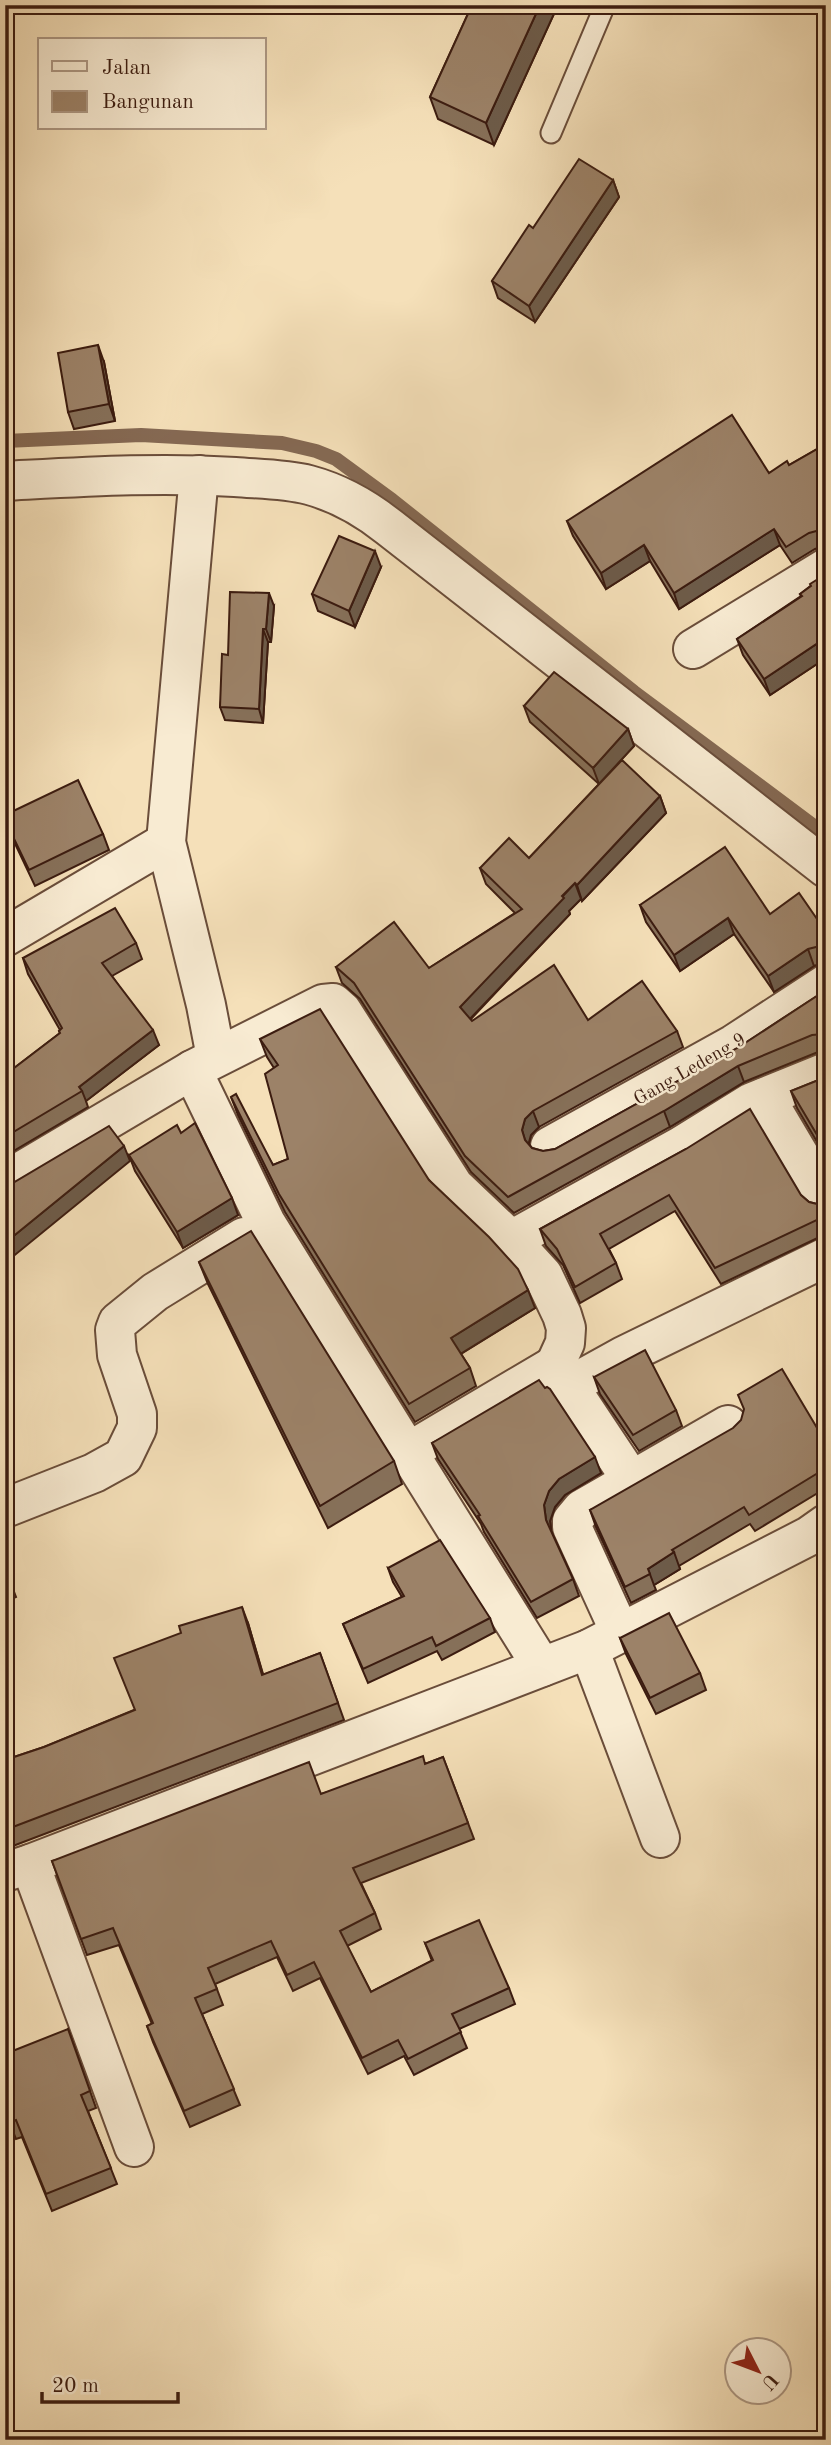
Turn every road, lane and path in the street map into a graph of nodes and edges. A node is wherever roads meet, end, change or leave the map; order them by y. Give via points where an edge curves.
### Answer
1 (605, 5) edge
2 (551, 133) dead end
3 (199, 475) junction
4 (5, 481) edge
5 (826, 568) edge
6 (693, 649) dead end
7 (166, 842) junction
8 (826, 867) edge
9 (5, 937) edge
10 (826, 984) edge
11 (204, 1064) junction
12 (826, 1072) edge
13 (765, 1097) junction
14 (550, 1146) dead end
15 (5, 1181) edge
16 (826, 1200) edge
17 (266, 1223) junction
18 (511, 1241) junction
19 (826, 1257) edge
20 (561, 1376) junction
21 (728, 1425) dead end
22 (408, 1452) junction
23 (632, 1480) junction
24 (5, 1508) edge
25 (826, 1524) edge
26 (604, 1640) junction
27 (542, 1667) junction
28 (660, 1838) dead end
29 (18, 1868) edge
30 (134, 2147) dead end

1 - 2 lane
3 - 4 street
3 - 7 street
3 - 8 street via 309,485 367,510
5 - 6 street
7 - 9 street
7 - 11 street via 206,1005
10 - 14 street, Gang Ledeng 9 via 734,1044
11 - 15 street
11 - 17 street
11 - 18 street via 333,1003 454,1186
12 - 13 street
13 - 16 street
13 - 18 street
17 - 22 street
17 - 24 street via 155,1292 118,1322 117,1355 137,1414 137,1428 123,1457
18 - 20 street via 543,1275 562,1315 566,1328
19 - 20 street via 623,1356
20 - 22 street
20 - 23 street
21 - 23 street
22 - 27 street
23 - 26 street via 582,1509 572,1521
25 - 26 street
26 - 27 street
26 - 28 street
27 - 29 street
29 - 30 street

